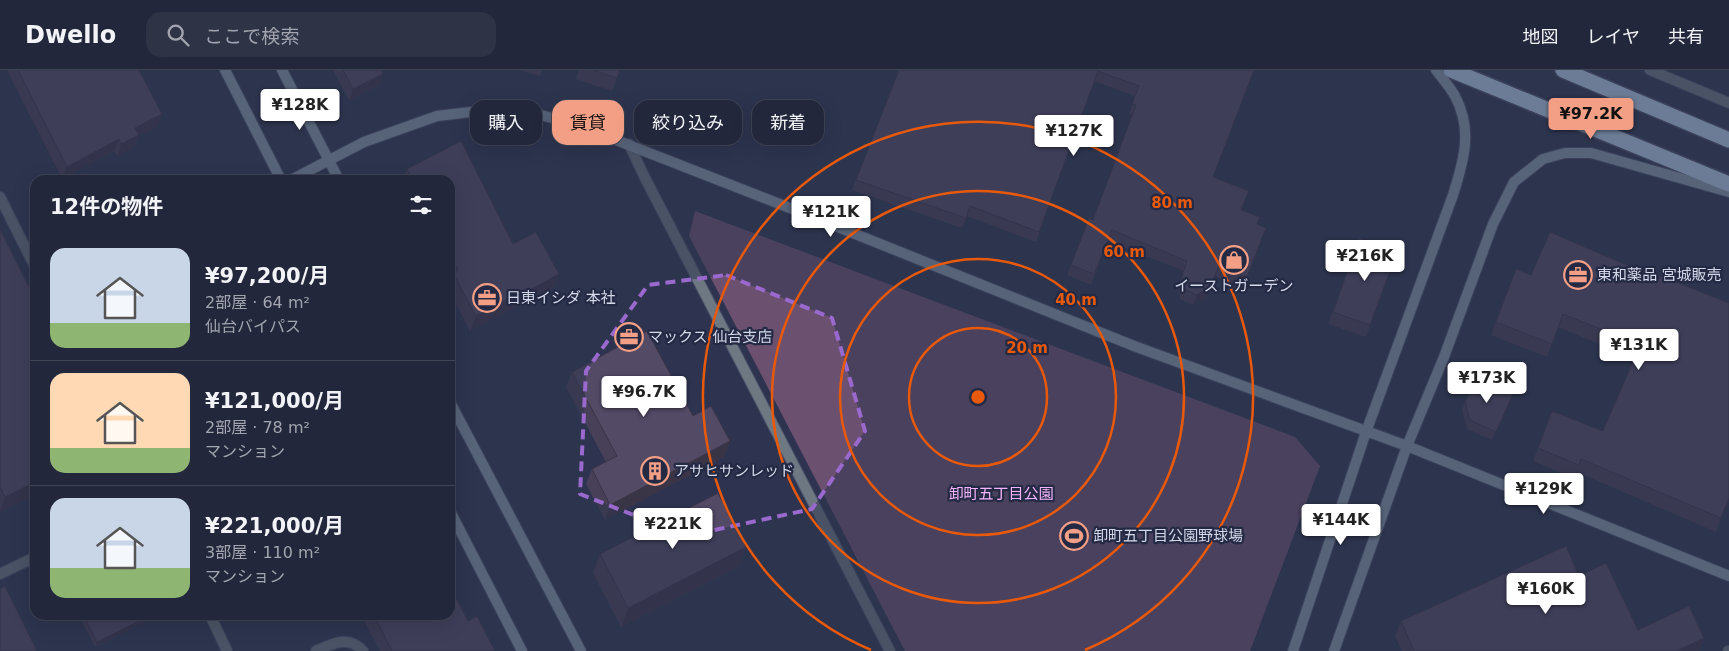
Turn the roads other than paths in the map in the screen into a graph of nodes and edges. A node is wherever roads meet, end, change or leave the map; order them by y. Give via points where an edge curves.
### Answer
1 (225, 70) edge
2 (282, 70) edge
3 (1436, 70) edge
4 (1451, 70) edge
5 (1563, 70) edge
6 (1650, 70) edge
7 (1729, 103) edge
8 (1729, 140) edge
9 (629, 144) junction
10 (330, 161) junction
11 (278, 175) edge
12 (301, 175) edge
13 (337, 175) edge
14 (1729, 184) edge
15 (1729, 192) edge
16 (0, 197) edge
17 (30, 257) edge
18 (455, 412) edge
19 (1366, 432) junction
20 (1407, 446) junction
21 (455, 521) edge
22 (30, 559) edge
23 (0, 574) edge
24 (1729, 576) edge
25 (212, 620) edge
26 (227, 651) edge
27 (316, 651) edge
28 (363, 651) edge
29 (522, 651) edge
30 (581, 651) edge
31 (890, 651) edge
32 (1293, 651) edge
33 (1334, 651) edge

1 - 11 street
2 - 10 street
3 - 19 street via 1455,96 1465,124 1465,155
4 - 14 highway
5 - 8 highway
6 - 7 street
9 - 10 street via 533,113 488,110 437,116 364,142
9 - 19 street via 1134,346
9 - 31 street
10 - 12 street
10 - 13 street
15 - 20 street via 1591,153 1566,153 1543,159 1521,176 1514,182 1493,224
16 - 17 street
18 - 30 street
19 - 20 street
19 - 32 street
20 - 24 street
20 - 33 street
21 - 29 street
22 - 23 street
25 - 26 street
27 - 28 street via 339,641 357,644

